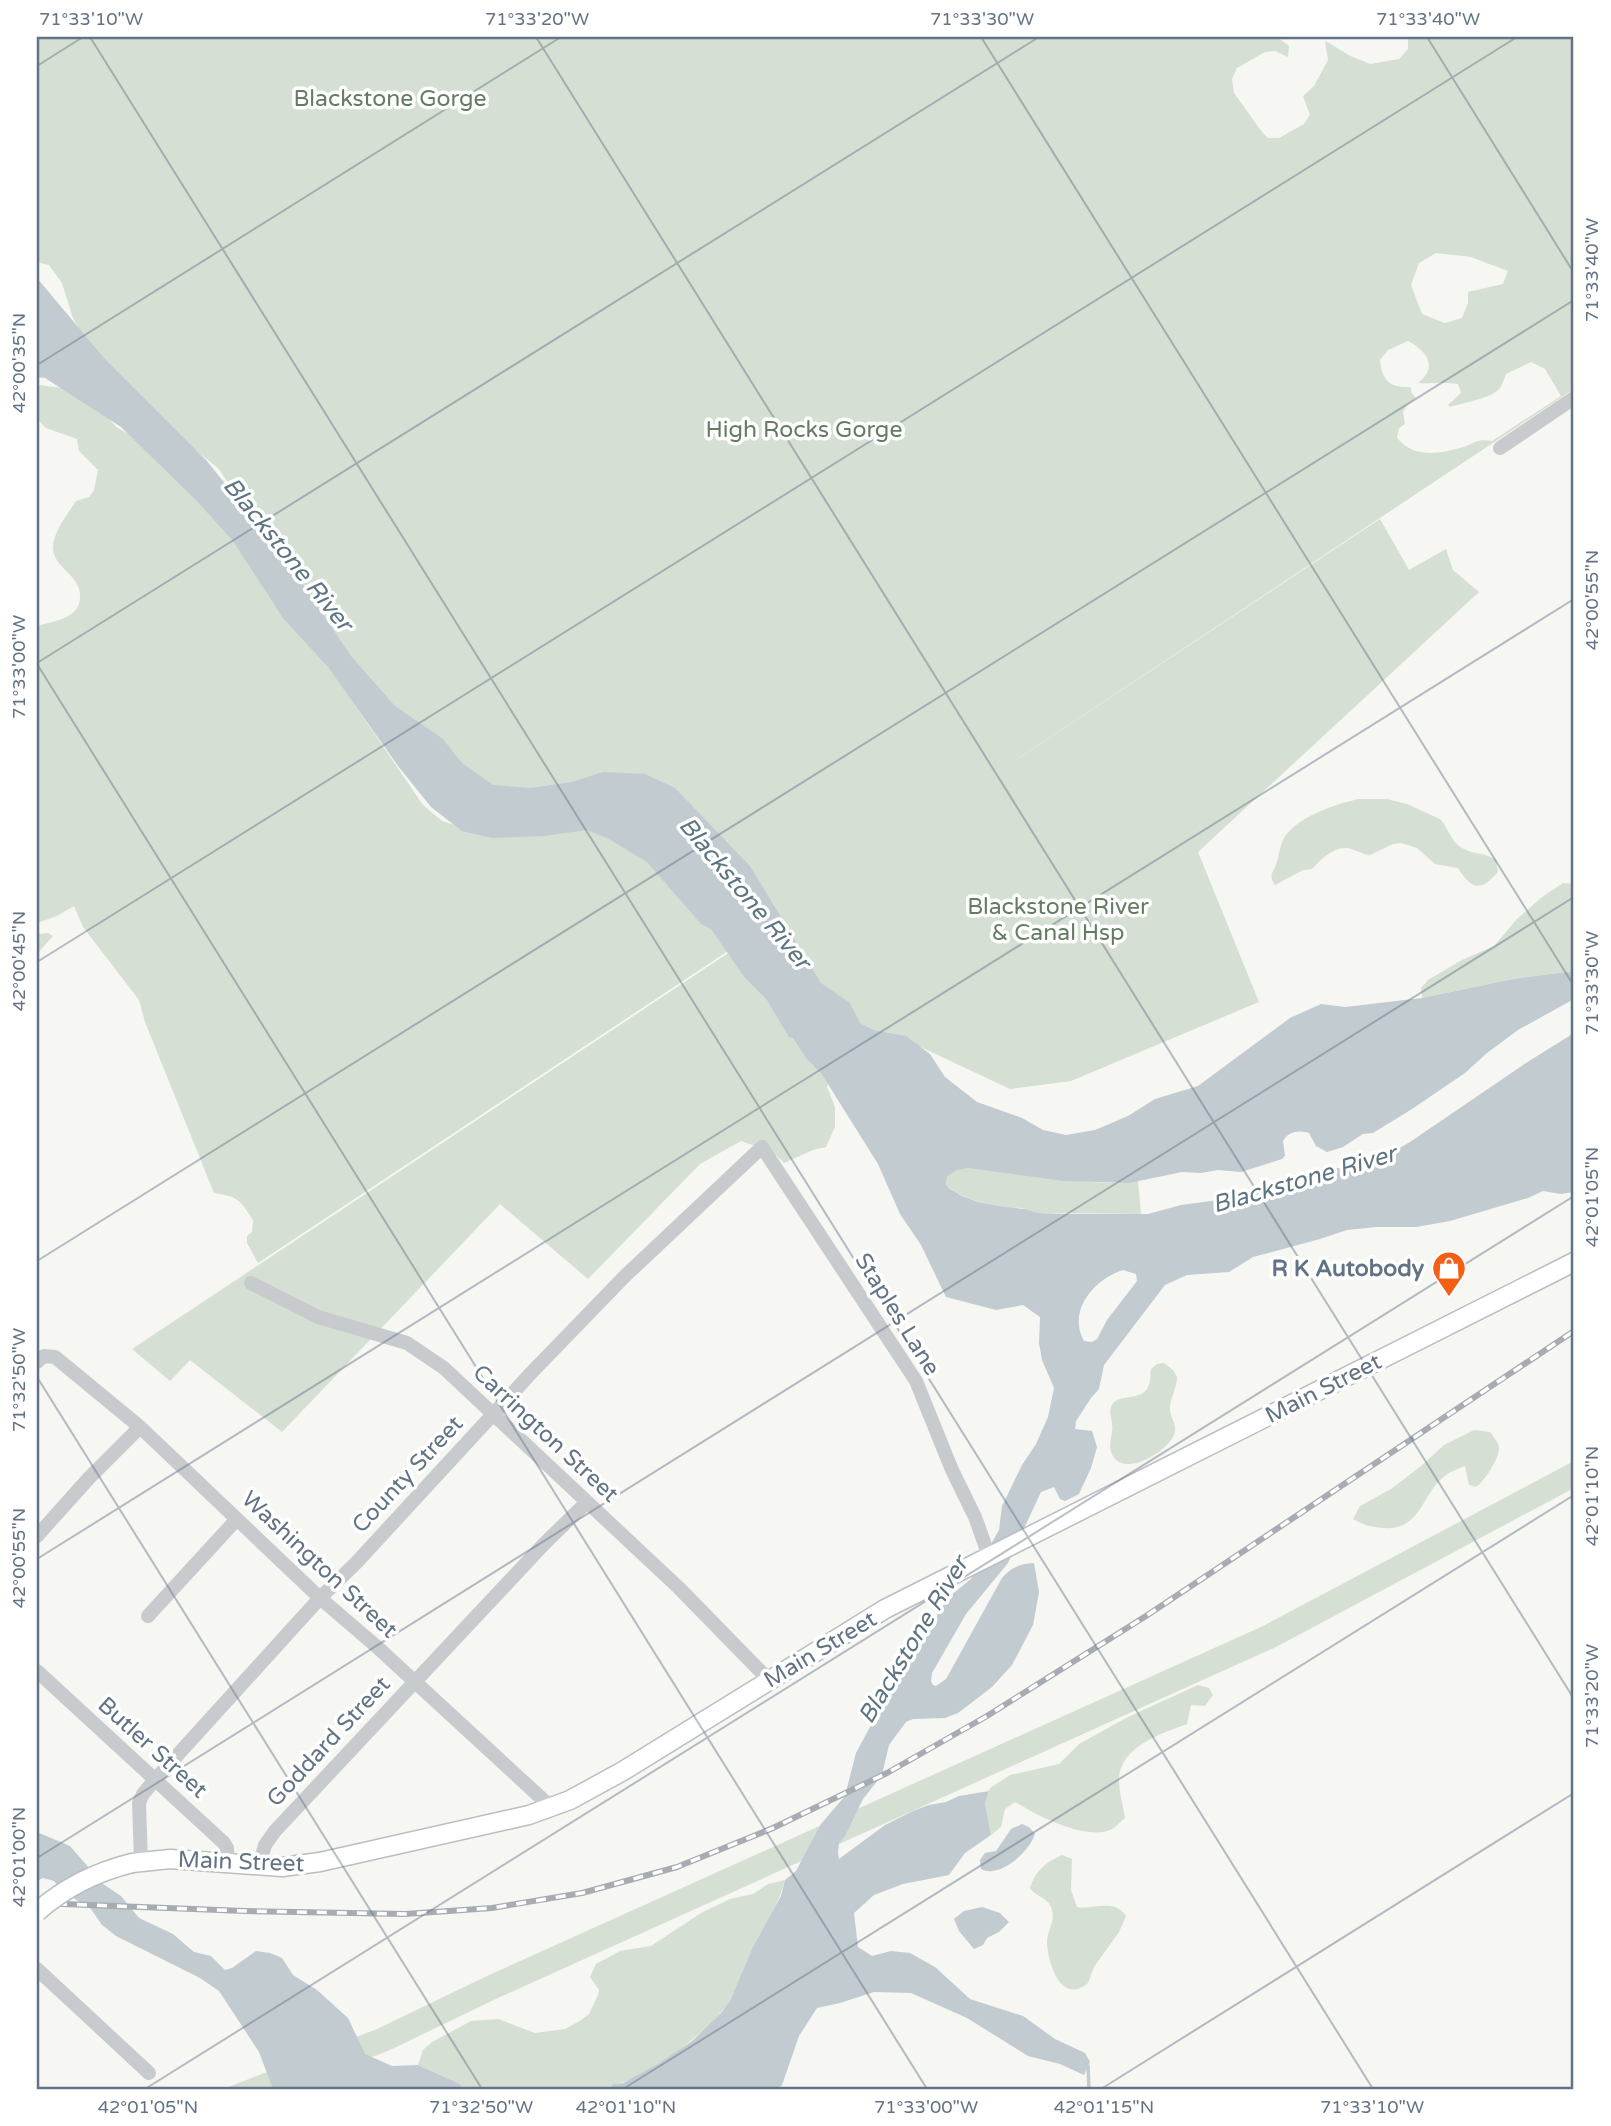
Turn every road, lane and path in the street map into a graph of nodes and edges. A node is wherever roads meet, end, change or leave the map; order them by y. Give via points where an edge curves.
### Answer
1 (1574, 398) edge
2 (1500, 448) dead end
3 (762, 1147) joint
4 (1574, 1262) edge
5 (251, 1283) dead end
6 (37, 1362) edge
7 (494, 1414) junction
8 (140, 1427) junction
9 (586, 1503) junction
10 (237, 1519) junction
11 (37, 1536) edge
12 (987, 1551) junction
13 (320, 1598) junction
14 (148, 1616) dead end
15 (37, 1671) edge
16 (769, 1680) junction
17 (414, 1683) junction
18 (156, 1779) junction
19 (552, 1808) junction
20 (136, 1862) junction
21 (228, 1863) junction
22 (259, 1866) junction
23 (37, 1912) edge
24 (37, 1969) edge
25 (149, 2073) dead end

1 - 2 street
3 - 7 street, County Street via 628,1274
3 - 12 street, Staples Lane via 916,1381
4 - 12 main road, Main Street via 1033,1534
5 - 7 street, Carrington Street via 318,1317 407,1343 444,1368
6 - 8 street, Washington Street via 44,1356 55,1357
7 - 9 street, Carrington Street
7 - 13 street, County Street
8 - 10 street, Washington Street
8 - 11 street
9 - 16 street, Carrington Street via 679,1588
9 - 17 street, Goddard Street
10 - 13 street, Washington Street
10 - 14 street
12 - 16 main road, Main Street via 969,1567 885,1609
13 - 17 street, Washington Street
13 - 18 street, County Street
15 - 18 street, Butler Street
16 - 19 main road, Main Street via 624,1771
17 - 19 street, Washington Street
17 - 22 street, Goddard Street via 275,1831
18 - 20 street, County Street via 139,1803
18 - 21 street, Butler Street via 224,1843
19 - 22 main road, Main Street via 356,1855 282,1867
20 - 21 main road, Main Street
20 - 23 main road, Main Street, bridge via 82,1880
21 - 22 main road, Main Street
24 - 25 street

